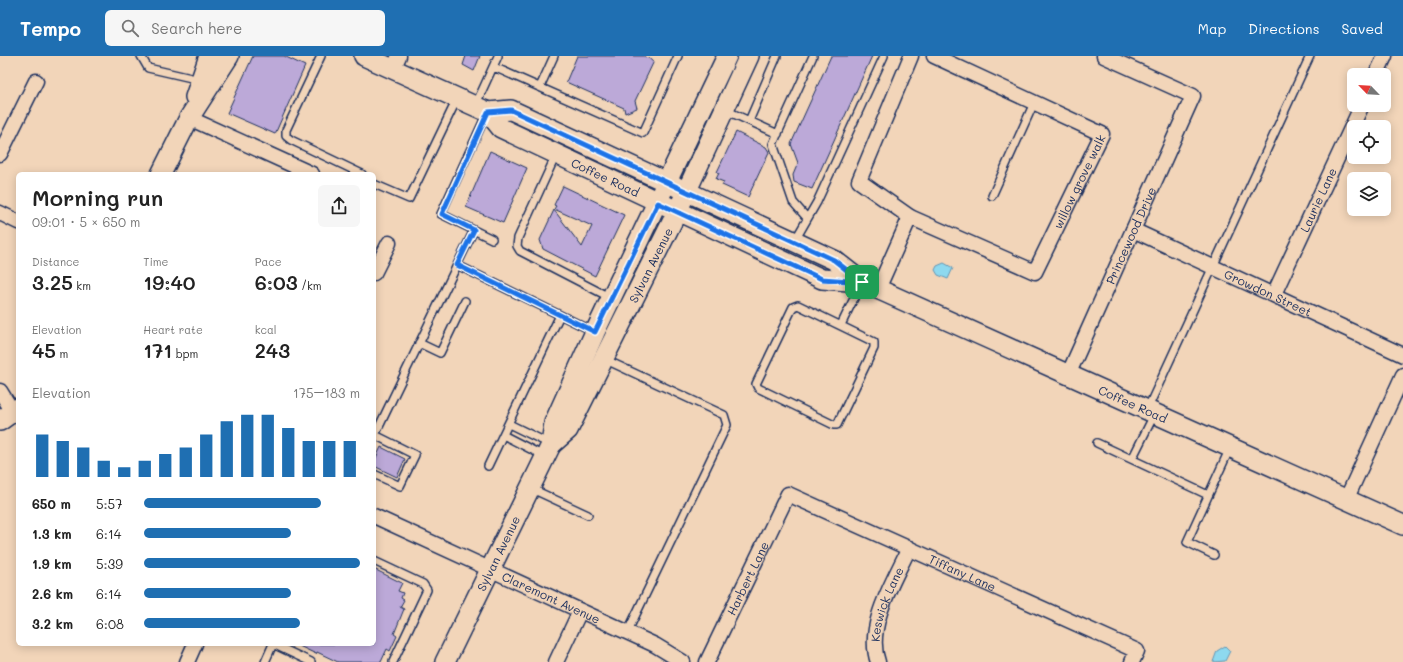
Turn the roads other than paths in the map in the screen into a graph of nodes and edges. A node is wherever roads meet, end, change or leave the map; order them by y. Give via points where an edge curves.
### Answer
1 (141, 56) edge
2 (209, 56) edge
3 (229, 56) edge
4 (321, 56) edge
5 (364, 56) edge
6 (498, 56) edge
7 (554, 56) edge
8 (678, 56) edge
9 (728, 56) edge
10 (749, 56) edge
11 (777, 56) edge
12 (813, 56) edge
13 (884, 56) edge
14 (911, 56) edge
15 (934, 56) edge
16 (1104, 56) edge
17 (1310, 56) edge
18 (1385, 56) edge
19 (396, 63) edge
20 (494, 67) junction
21 (1379, 68) edge
22 (200, 80) junction
23 (36, 81) dead end
24 (540, 87) junction
25 (457, 99) junction
26 (1034, 103) junction
27 (482, 109) junction
28 (724, 109) junction
29 (1359, 112) edge
30 (189, 118) junction
31 (748, 121) junction
32 (778, 134) junction
33 (557, 153) junction
34 (0, 154) edge
35 (162, 172) edge
36 (308, 172) edge
37 (358, 172) edge
38 (667, 184) junction
39 (376, 185) edge
40 (686, 192) junction
41 (992, 196) dead end
42 (658, 203) junction
43 (677, 212) junction
44 (0, 213) edge
45 (910, 217) junction
46 (808, 218) junction
47 (16, 221) edge
48 (474, 230) junction
49 (1133, 230) junction
50 (492, 239) dead end
51 (794, 242) junction
52 (388, 243) dead end
53 (457, 265) junction
54 (1213, 266) junction
55 (376, 269) edge
56 (870, 286) junction
57 (1274, 294) junction
58 (611, 298) junction
59 (465, 301) dead end
60 (560, 316) junction
61 (841, 325) junction
62 (595, 332) junction
63 (419, 343) junction
64 (1403, 355) edge
65 (604, 359) junction
66 (1068, 375) junction
67 (1403, 375) edge
68 (0, 391) edge
69 (1151, 412) junction
70 (10, 414) edge
71 (508, 424) junction
72 (376, 432) edge
73 (503, 435) junction
74 (376, 437) edge
75 (1097, 443) dead end
76 (1230, 448) junction
77 (548, 450) junction
78 (1132, 459) junction
79 (488, 466) dead end
80 (376, 475) edge
81 (529, 488) junction
82 (788, 494) joint
83 (1208, 495) junction
84 (1346, 500) junction
85 (588, 515) dead end
86 (376, 517) edge
87 (1403, 525) edge
88 (909, 548) junction
89 (1214, 554) dead end
90 (376, 562) edge
91 (490, 570) junction
92 (580, 611) junction
93 (627, 633) junction
94 (194, 646) edge
95 (272, 646) edge
96 (277, 646) edge
97 (1134, 656) edge
98 (187, 662) edge
99 (264, 662) edge
100 (311, 662) edge
101 (393, 662) edge
102 (445, 662) edge
103 (556, 662) edge
104 (683, 662) edge
105 (707, 662) edge
106 (878, 662) edge

1 - 22 lane via 148,68
2 - 22 main road
3 - 30 main road
4 - 37 lane via 286,130 286,136
5 - 19 main road, Coffee Road
6 - 20 lane
7 - 24 lane
8 - 24 lane via 643,133
9 - 38 main road, Sylvan Avenue
10 - 28 main road, Sylvan Avenue
11 - 31 lane
12 - 32 lane
13 - 46 lane
14 - 45 street, willow grove walk via 859,181
15 - 26 street, willow grove walk
16 - 49 street, Princewood Drive via 1193,96
17 - 54 lane
18 - 21 street
19 - 25 main road, Coffee Road
20 - 24 lane
20 - 27 lane
22 - 30 main road
23 - 34 street
25 - 27 main road, Coffee Road
25 - 39 lane via 409,199
26 - 41 lane
26 - 45 street, willow grove walk via 1102,134 1036,272
27 - 33 main road, Coffee Road via 501,128
27 - 38 main road, Coffee Road via 511,110
27 - 48 lane via 442,214
28 - 31 lane
28 - 40 main road, Sylvan Avenue
29 - 57 street, Laurie Lane
30 - 35 main road
30 - 36 street
31 - 32 lane
32 - 46 lane via 773,144 793,202
33 - 42 main road, Coffee Road
33 - 58 lane via 518,238 517,246 520,251
38 - 40 main road, Coffee Road
38 - 42 main road, Sylvan Avenue
40 - 43 main road, Sylvan Avenue
40 - 51 main road, Coffee Road
42 - 43 main road, Coffee Road
42 - 58 main road, Sylvan Avenue
43 - 56 main road, Coffee Road via 822,279
43 - 65 main road, Sylvan Avenue
44 - 47 street
45 - 56 street
46 - 51 lane
48 - 50 lane
48 - 53 lane
49 - 54 street, Growdon Street
49 - 66 street, Princewood Drive
51 - 56 main road, Coffee Road via 834,260
52 - 55 street
53 - 60 lane
53 - 63 lane
54 - 57 street, Growdon Street
54 - 69 lane
56 - 61 lane
56 - 66 main road, Coffee Road
57 - 64 street, Growdon Street
58 - 62 main road, Sylvan Avenue
59 - 63 lane via 440,353
60 - 62 lane
60 - 71 lane
61 - 61 lane via 798,306 793,307 756,384 758,388 837,425 874,348 874,342
62 - 77 main road, Sylvan Avenue via 554,423
63 - 72 lane
65 - 77 main road, Sylvan Avenue via 568,430
65 - 93 lane via 724,415 727,424
66 - 69 main road, Coffee Road
67 - 84 street
68 - 70 street
69 - 76 main road, Coffee Road
69 - 78 lane
71 - 73 lane
71 - 77 lane
73 - 77 lane
73 - 79 lane
74 - 80 lane via 415,455 400,486
75 - 78 lane
76 - 83 lane
76 - 84 main road, Coffee Road
77 - 81 main road, Sylvan Avenue
78 - 83 lane
81 - 85 lane
81 - 91 main road, Sylvan Avenue
82 - 88 street, Tiffany Lane
82 - 105 street, Harbert Lane
83 - 89 lane via 1187,542
84 - 87 main road, Coffee Road
86 - 91 street, Claremont Avenue
88 - 97 street, Tiffany Lane
88 - 106 street, Keswick Lane via 878,618 875,645
90 - 101 lane via 423,584 427,590
91 - 92 street, Claremont Avenue
91 - 102 main road, Sylvan Avenue
92 - 93 street, Claremont Avenue
92 - 103 street
93 - 104 street, Claremont Avenue via 655,645
94 - 98 street
95 - 99 lane
96 - 100 lane

